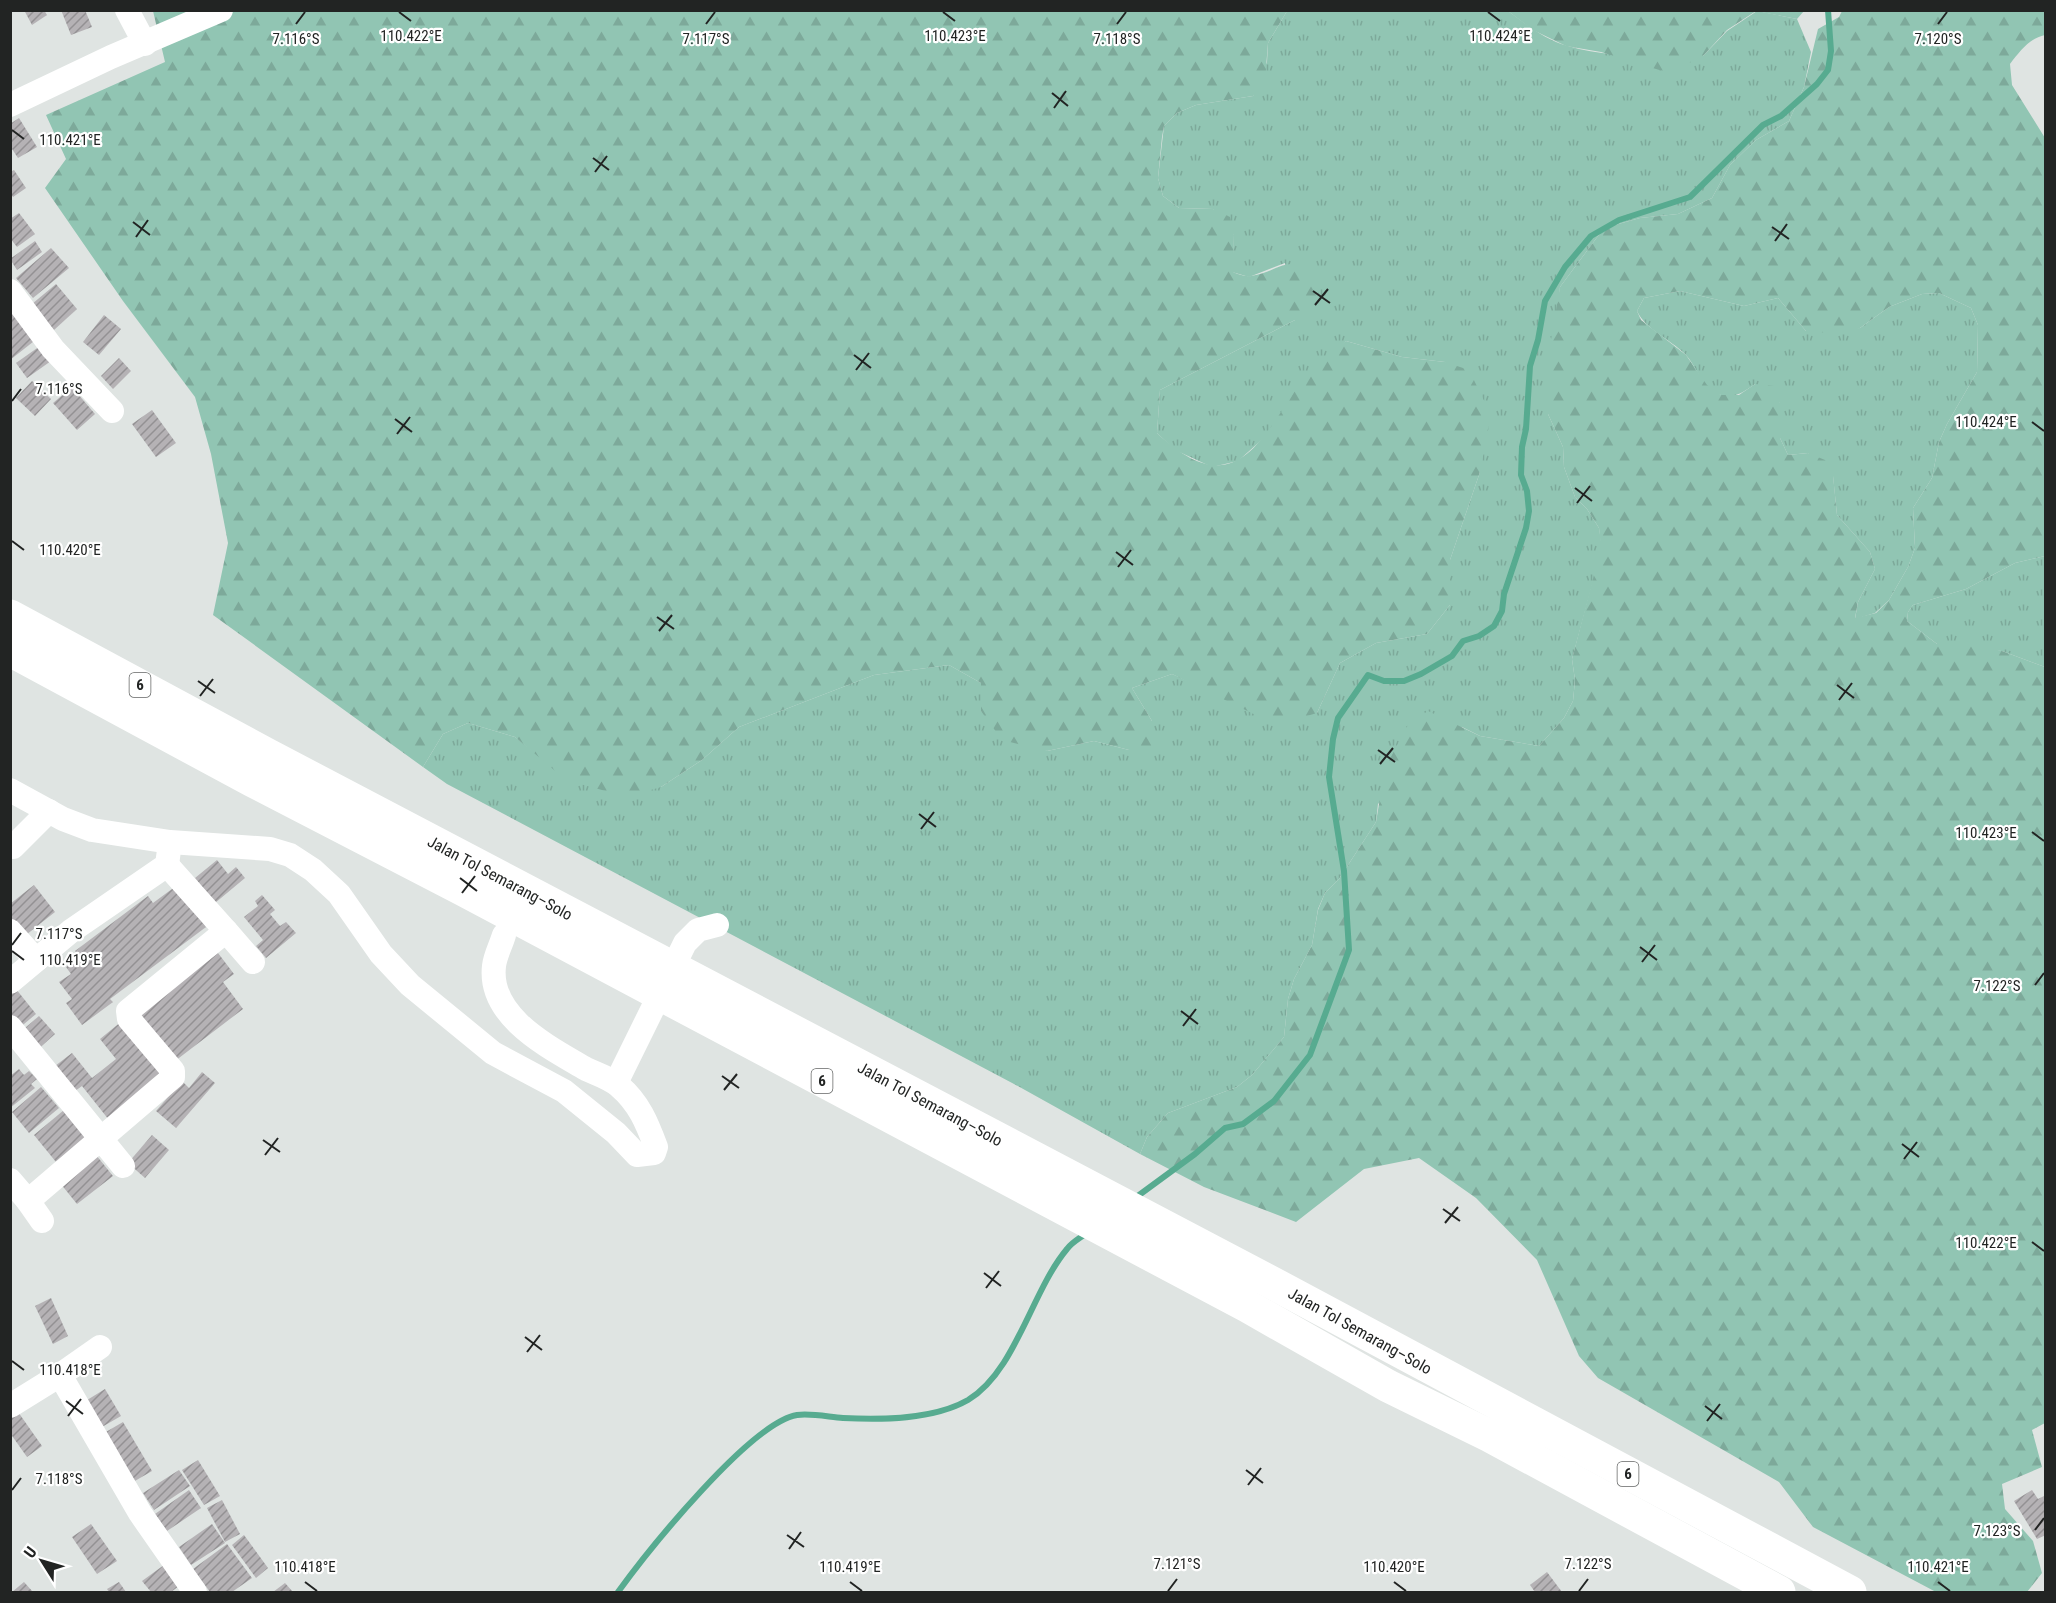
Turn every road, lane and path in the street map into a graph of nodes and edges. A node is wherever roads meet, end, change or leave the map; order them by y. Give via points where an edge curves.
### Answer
1 (127, 10) edge
2 (221, 10) edge
3 (189, 17) edge
4 (145, 44) junction
5 (10, 105) edge
6 (10, 291) edge
7 (112, 411) dead end
8 (10, 615) edge
9 (10, 650) edge
10 (261, 768) junction
11 (10, 790) edge
12 (49, 811) junction
13 (13, 847) dead end
14 (169, 853) junction
15 (717, 925) dead end
16 (10, 931) edge
17 (226, 931) junction
18 (504, 935) dead end
19 (36, 960) junction
20 (253, 962) dead end
21 (10, 982) edge
22 (10, 1027) edge
23 (616, 1083) junction
24 (103, 1139) junction
25 (123, 1166) dead end
26 (10, 1180) edge
27 (28, 1201) junction
28 (42, 1221) dead end
29 (100, 1347) dead end
30 (60, 1375) junction
31 (10, 1406) edge
32 (195, 1593) edge
33 (1779, 1593) edge
34 (1850, 1593) edge

1 - 4 street
2 - 3 street
3 - 4 street
4 - 5 street
6 - 7 street via 53,349
8 - 10 highway, Jalan Tol Semarang–Solo / 6
9 - 10 highway, Jalan Tol Semarang–Solo / 6
10 - 33 highway, Jalan Tol Semarang–Solo / 6 via 462,889
10 - 34 highway, Jalan Tol Semarang–Solo / 6 via 1405,1355
11 - 12 street
12 - 13 street
12 - 14 street via 92,830
14 - 17 street
14 - 19 street
14 - 23 street via 270,849 290,855 339,894 381,954 410,985 493,1053 564,1091 616,1132 637,1155 654,1153 656,1147 637,1103
15 - 23 street via 698,930 685,943
16 - 19 street
17 - 20 street
17 - 24 street via 128,1011 129,1019 174,1074
18 - 23 street via 494,964 494,986 514,1020 568,1058
19 - 21 street
22 - 24 street
24 - 25 street
24 - 27 street
26 - 27 street
27 - 28 street
29 - 30 street
30 - 31 street
30 - 32 street via 140,1513

